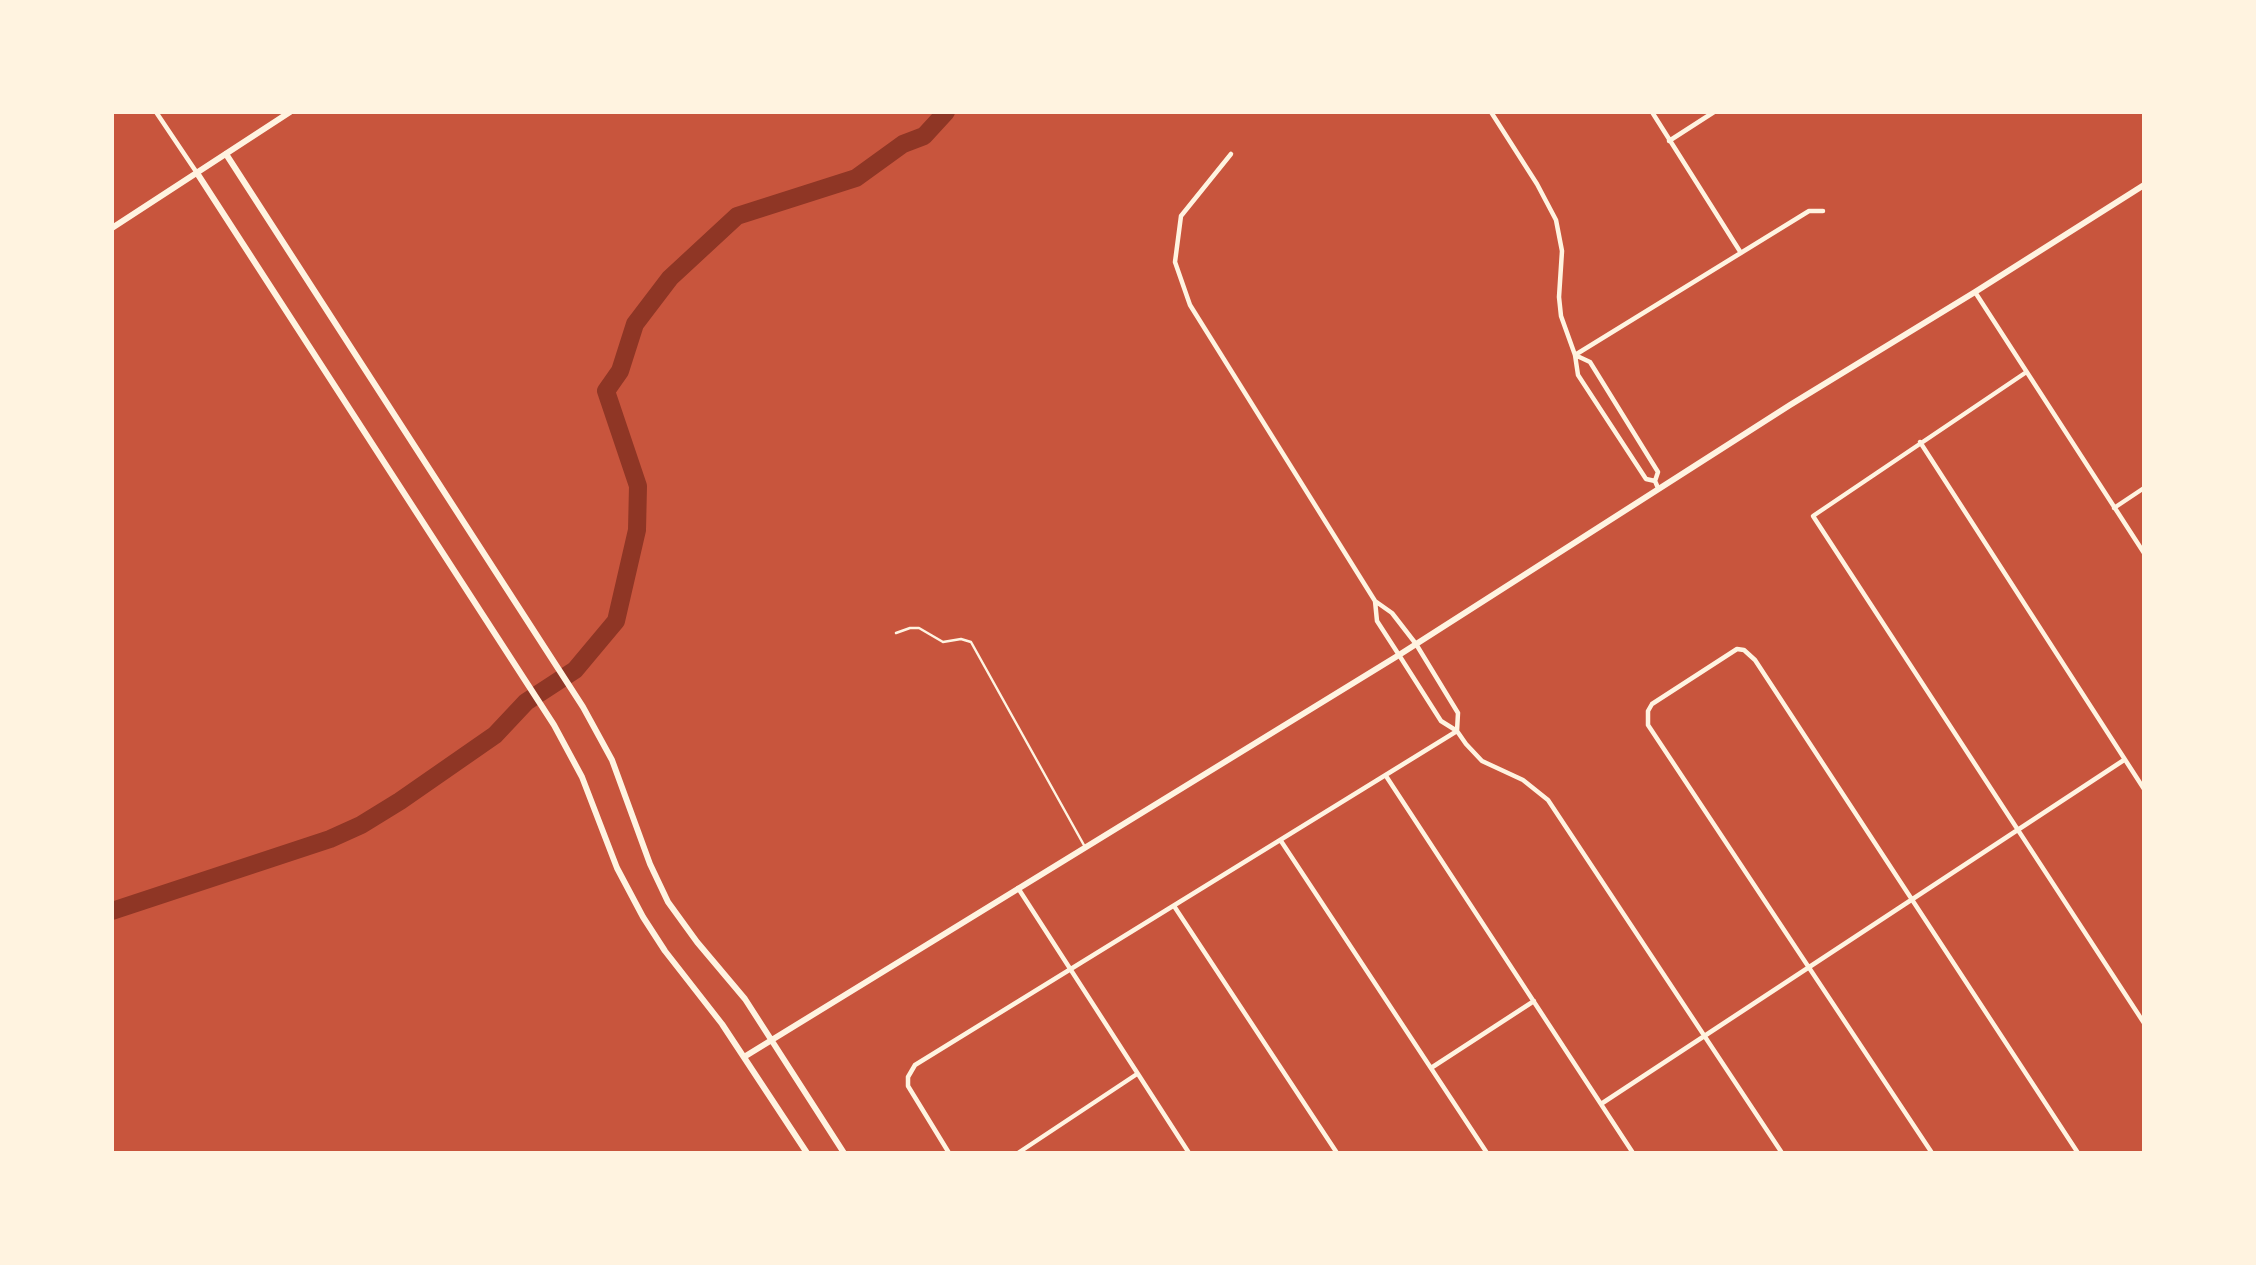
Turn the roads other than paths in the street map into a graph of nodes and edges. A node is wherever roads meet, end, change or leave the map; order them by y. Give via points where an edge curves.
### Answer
1 (156, 112) edge
2 (290, 112) edge
3 (1492, 112) edge
4 (1651, 112) edge
5 (1714, 112) edge
6 (1669, 141) junction
7 (226, 154) junction
8 (1231, 154) dead end
9 (197, 173) junction
10 (2144, 185) edge
11 (1823, 211) dead end
12 (112, 228) edge
13 (1741, 253) junction
14 (1975, 292) junction
15 (1575, 355) junction
16 (2025, 373) junction
17 (1920, 442) junction
18 (1655, 481) junction
19 (1658, 488) junction
20 (2144, 488) edge
21 (2114, 508) junction
22 (2144, 553) edge
23 (1375, 601) junction
24 (896, 633) dead end
25 (1416, 644) junction
26 (1399, 655) junction
27 (1457, 731) junction
28 (2124, 760) junction
29 (1386, 776) junction
30 (2144, 789) edge
31 (2017, 830) junction
32 (1280, 841) junction
33 (1084, 847) junction
34 (1018, 888) junction
35 (1912, 899) junction
36 (1174, 906) junction
37 (1809, 966) junction
38 (1070, 970) junction
39 (1534, 1001) junction
40 (2144, 1023) edge
41 (1704, 1035) junction
42 (771, 1040) junction
43 (744, 1057) junction
44 (1431, 1068) junction
45 (1138, 1074) junction
46 (1601, 1104) junction
47 (807, 1153) edge
48 (844, 1153) edge
49 (949, 1153) edge
50 (1018, 1153) edge
51 (1189, 1153) edge
52 (1337, 1153) edge
53 (1487, 1153) edge
54 (1633, 1153) edge
55 (1782, 1153) edge
56 (1932, 1153) edge
57 (2078, 1153) edge

1 - 9 street
2 - 7 street
3 - 15 street via 1556,220 1562,251 1559,297
4 - 6 street
5 - 6 street
6 - 13 street
7 - 9 street
7 - 42 street via 583,707 612,760 668,902 745,999
8 - 23 street via 1181,216 1175,262 1190,305
9 - 12 street
9 - 43 street via 554,725 643,917
10 - 14 street
11 - 13 street via 1809,211
13 - 15 street
14 - 16 street
14 - 19 street
15 - 18 street via 1578,374 1646,479
15 - 18 street via 1590,362 1658,472
16 - 17 street
16 - 21 street
17 - 28 street
17 - 31 street via 1813,516
18 - 19 street
19 - 25 street
20 - 21 street
21 - 22 street
23 - 25 street via 1392,613
23 - 26 street via 1377,621
24 - 33 lane via 919,628 943,642 971,642
25 - 26 street
25 - 27 street via 1458,713
26 - 27 street via 1441,721
26 - 33 street
27 - 29 street
27 - 41 street via 1482,761 1523,780 1548,800
28 - 30 street
28 - 31 street
29 - 32 street
29 - 39 street
31 - 35 street
31 - 40 street
32 - 36 street
32 - 44 street
33 - 34 street
34 - 38 street
34 - 42 street
35 - 37 street
35 - 37 street via 1755,660 1744,650 1729,652 1658,699 1648,711 1648,725
35 - 57 street
36 - 38 street
36 - 52 street
37 - 41 street
37 - 56 street
38 - 45 street
38 - 49 street via 915,1065 908,1077 911,1092
39 - 44 street
39 - 46 street
41 - 46 street
41 - 55 street
42 - 43 street
42 - 48 street
43 - 47 street
44 - 53 street
45 - 50 street
45 - 51 street
46 - 54 street

